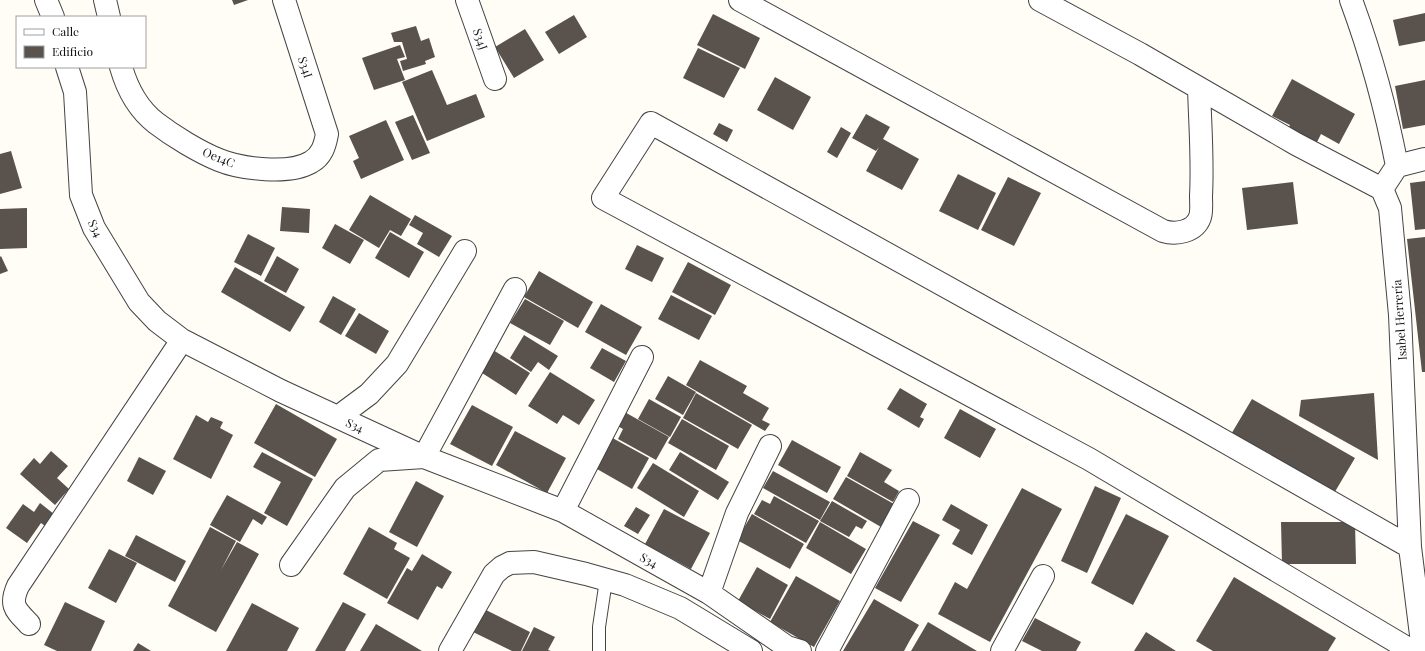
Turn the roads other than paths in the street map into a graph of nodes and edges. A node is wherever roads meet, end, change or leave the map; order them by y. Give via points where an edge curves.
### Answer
1 (46, 0) edge
2 (105, 0) edge
3 (284, 0) edge
4 (467, 0) edge
5 (740, 0) edge
6 (1040, 0) edge
7 (1351, 0) edge
8 (53, 16) edge
9 (109, 16) edge
10 (67, 68) edge
11 (121, 68) edge
12 (495, 79) dead end
13 (1198, 88) junction
14 (327, 134) joint
15 (1425, 159) edge
16 (1397, 166) junction
17 (1382, 190) junction
18 (465, 251) dead end
19 (515, 289) dead end
20 (182, 340) junction
21 (642, 357) dead end
22 (338, 417) junction
23 (770, 446) dead end
24 (424, 457) junction
25 (908, 500) dead end
26 (563, 511) junction
27 (1410, 547) junction
28 (291, 565) dead end
29 (1042, 576) dead end
30 (606, 580) junction
31 (709, 593) junction
32 (1421, 597) edge
33 (29, 624) dead end
34 (790, 650) edge
35 (450, 651) edge
36 (600, 651) edge
37 (751, 651) edge
38 (827, 651) edge
39 (1002, 651) edge
40 (1412, 651) edge
41 (1423, 651) edge

1 - 8 street
2 - 9 street
3 - 14 street, S34I
4 - 12 street, S34J
5 - 13 street via 1171,234 1186,231 1197,223 1200,217 1202,181
6 - 13 street
7 - 16 street via 1369,49
10 - 20 street, S34 via 75,92 81,195 94,228 139,302 157,321
11 - 14 street, Oe14C via 134,99 156,123 206,154 235,165 278,170 302,166 320,155 326,144
13 - 17 street
15 - 16 street
16 - 17 street
17 - 27 street, Isabel Herrería via 1390,208 1400,315
18 - 22 street via 397,364 369,394
19 - 24 street
20 - 22 street, S34
20 - 33 street via 18,586 13,602
21 - 26 street
22 - 24 street, S34
23 - 31 street via 737,513
24 - 26 street, S34
24 - 28 street via 379,460 346,488
25 - 38 street
26 - 31 street, S34
27 - 32 street, Isabel Herrería
27 - 40 street via 651,122 603,198 1089,459
29 - 39 street
30 - 35 street via 534,562 502,567 488,582
30 - 36 lane via 598,627
30 - 37 street via 680,608
31 - 34 street, S34
32 - 41 street, Isabel Herrería

